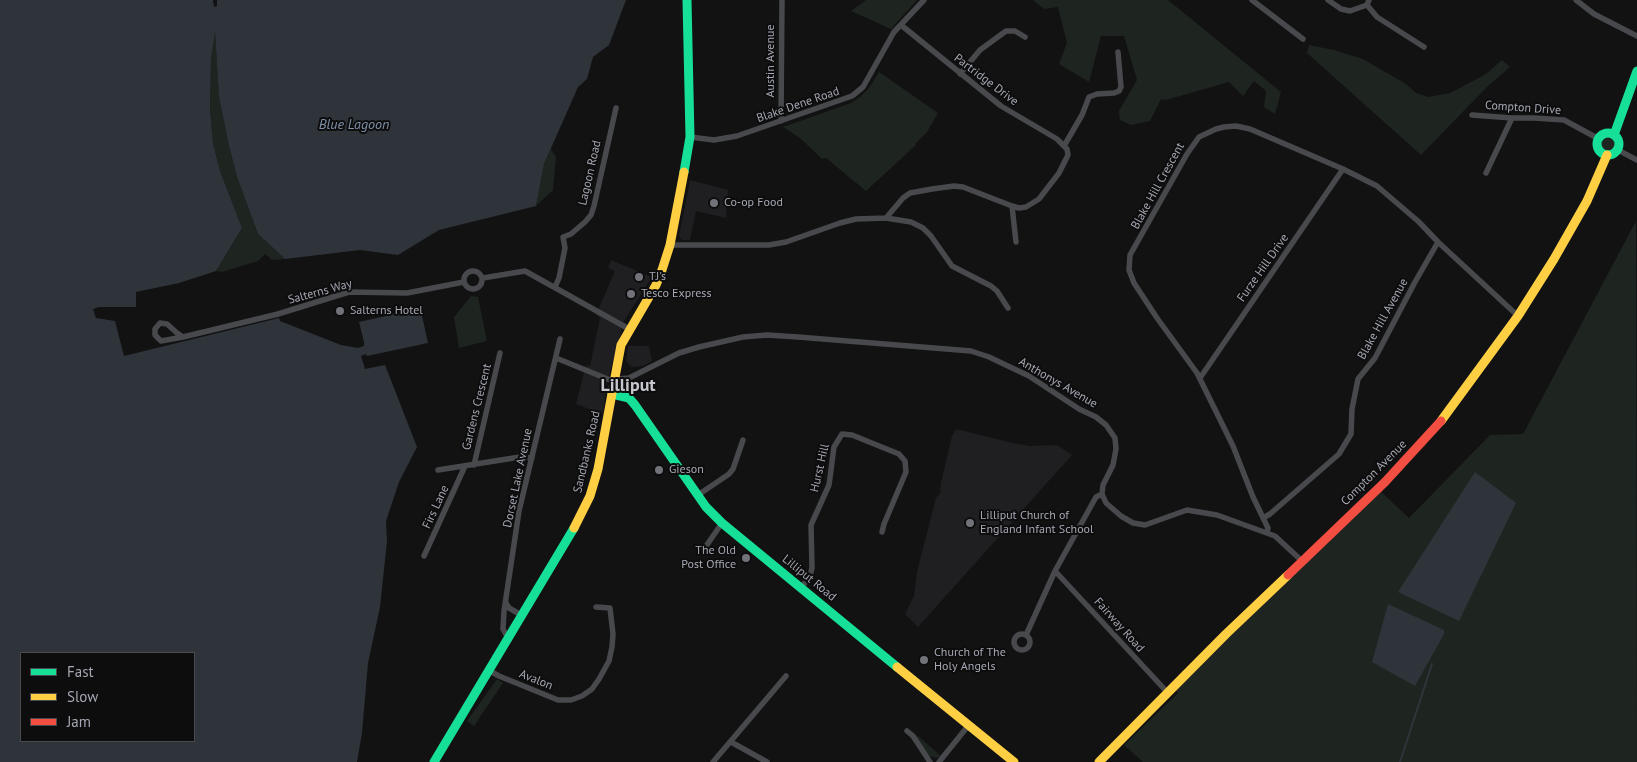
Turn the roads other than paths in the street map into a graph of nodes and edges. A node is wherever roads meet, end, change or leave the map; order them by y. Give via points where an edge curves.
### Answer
1 (687, 0) edge
2 (782, 0) edge
3 (924, 0) edge
4 (1252, 0) edge
5 (1328, 0) edge
6 (1576, 0) edge
7 (1368, 3) edge
8 (1582, 3) edge
9 (901, 24) junction
10 (1637, 36) edge
11 (1025, 37) dead end
12 (1303, 39) dead end
13 (1424, 47) dead end
14 (1118, 52) dead end
15 (1637, 72) edge
16 (960, 74) junction
17 (616, 108) dead end
18 (1472, 115) dead end
19 (1512, 118) junction
20 (782, 121) junction
21 (1614, 135) junction
22 (690, 138) junction
23 (1598, 139) junction
24 (1064, 146) junction
25 (1618, 150) junction
26 (1607, 155) junction
27 (1637, 160) edge
28 (1343, 169) junction
29 (1486, 173) dead end
30 (1012, 206) junction
31 (886, 218) junction
32 (1016, 242) dead end
33 (1438, 242) junction
34 (670, 245) junction
35 (482, 278) junction
36 (464, 282) junction
37 (555, 287) junction
38 (1008, 308) dead end
39 (1518, 316) junction
40 (629, 329) junction
41 (183, 337) junction
42 (560, 339) dead end
43 (500, 353) dead end
44 (556, 358) junction
45 (1200, 378) junction
46 (615, 380) junction
47 (612, 394) junction
48 (743, 440) dead end
49 (532, 458) junction
50 (474, 465) junction
51 (465, 466) junction
52 (438, 470) dead end
53 (1102, 494) junction
54 (698, 495) junction
55 (1263, 518) junction
56 (722, 523) junction
57 (882, 532) dead end
58 (1267, 532) junction
59 (702, 552) dead end
60 (424, 556) dead end
61 (1302, 561) junction
62 (1055, 571) junction
63 (801, 588) junction
64 (506, 604) junction
65 (596, 608) dead end
66 (523, 616) junction
67 (1026, 635) dead end
68 (509, 640) junction
69 (490, 671) junction
70 (786, 676) dead end
71 (1168, 693) junction
72 (968, 726) junction
73 (907, 731) dead end
74 (731, 742) junction
75 (434, 762) edge
76 (713, 762) edge
77 (768, 762) edge
78 (930, 762) edge
79 (939, 762) edge
80 (1014, 762) edge
81 (1099, 762) edge

1 - 22 street, Sandbanks Road
2 - 20 street, Austin Avenue
3 - 9 street, Blake Dene Road
4 - 12 street
5 - 7 street via 1345,11 1354,11
6 - 8 street
7 - 13 street via 1377,17
8 - 10 street via 1594,14
9 - 16 street, Partridge Drive
9 - 20 street, Blake Dene Road via 858,92
11 - 16 street via 1015,31 1006,31 980,50
14 - 24 street via 1119,91 1092,95
15 - 21 street
16 - 24 street, Partridge Drive via 1001,106
17 - 37 street, Lagoon Road via 594,206 585,222 563,237 565,248
18 - 19 street, Compton Drive
19 - 23 street, Compton Drive via 1564,120
19 - 29 street
20 - 22 street, Blake Dene Road via 726,139
21 - 23 street via 1604,134
21 - 25 street via 1618,140
22 - 34 street, Sandbanks Road
23 - 26 street via 1598,149
24 - 30 street via 1068,155 1047,190 1033,204
25 - 26 street
25 - 27 street
26 - 39 street, Compton Avenue via 1587,201
28 - 33 street, Blake Hill Crescent via 1377,186
28 - 45 street, Furze Hill Drive
28 - 45 street, Blake Hill Crescent via 1261,133 1236,126 1210,131 1192,144 1130,255 1129,270 1157,318
30 - 31 street via 954,186 910,193
30 - 32 street
31 - 34 street via 840,222 769,245
31 - 38 street via 911,222 923,228 952,266 991,286
33 - 39 street, Blake Hill Crescent
33 - 55 street, Blake Hill Avenue via 1375,358 1358,379 1351,434 1339,454
34 - 40 street, Sandbanks Road via 656,284
35 - 36 street, Salterns Way via 478,272 470,272 465,275
35 - 36 street, Salterns Way via 481,286 475,290
35 - 37 street, Salterns Way via 526,271
36 - 41 street, Salterns Way via 407,293 349,292 278,314
37 - 40 street, Salterns Way
39 - 61 street, Compton Avenue via 1448,413 1386,482
40 - 46 street, Sandbanks Road via 620,350
41 - 41 street, Salterns Way via 161,341 155,335 155,329 160,323 167,324
42 - 44 street, Dorset Lake Avenue
43 - 50 street, Gardens Crescent
44 - 46 street
44 - 49 street, Dorset Lake Avenue
45 - 55 street, Blake Hill Crescent
46 - 47 street, Sandbanks Road
46 - 53 street, Anthonys Avenue via 629,378 679,353 718,341 759,336 836,339 972,352 1029,376 1106,425 1115,438 1116,449
47 - 54 street, Lilliput Road via 629,398 635,405
47 - 66 street, Sandbanks Road via 590,496
48 - 54 street via 729,474
49 - 50 street
49 - 64 street, Dorset Lake Avenue via 519,512
50 - 51 street
51 - 52 street
51 - 60 street, Firs Lane
53 - 58 street via 1111,508 1133,524 1145,525 1180,512 1196,511
53 - 62 street, Anthonys Avenue via 1096,497
54 - 56 street, Lilliput Road
55 - 58 street, Blake Hill Crescent
56 - 59 street
56 - 63 street, Lilliput Road
57 - 63 street, Hurst Hill via 906,472 905,461 899,454 842,434 834,447 831,478 811,525 812,568
58 - 61 street
61 - 71 street, Compton Avenue
62 - 67 street, Anthonys Avenue
62 - 71 street, Fairway Road
63 - 72 street, Lilliput Road
64 - 66 street
64 - 68 street, Dorset Lake Avenue via 503,629
65 - 69 street, Avalon via 610,608 612,647 599,679 582,696 558,700
66 - 68 street, Sandbanks Road
68 - 69 street, Sandbanks Road
69 - 75 street, Sandbanks Road
70 - 74 street
71 - 81 street, Compton Avenue
72 - 79 street
72 - 80 street, Lilliput Road
73 - 78 street
74 - 76 street
74 - 77 street

